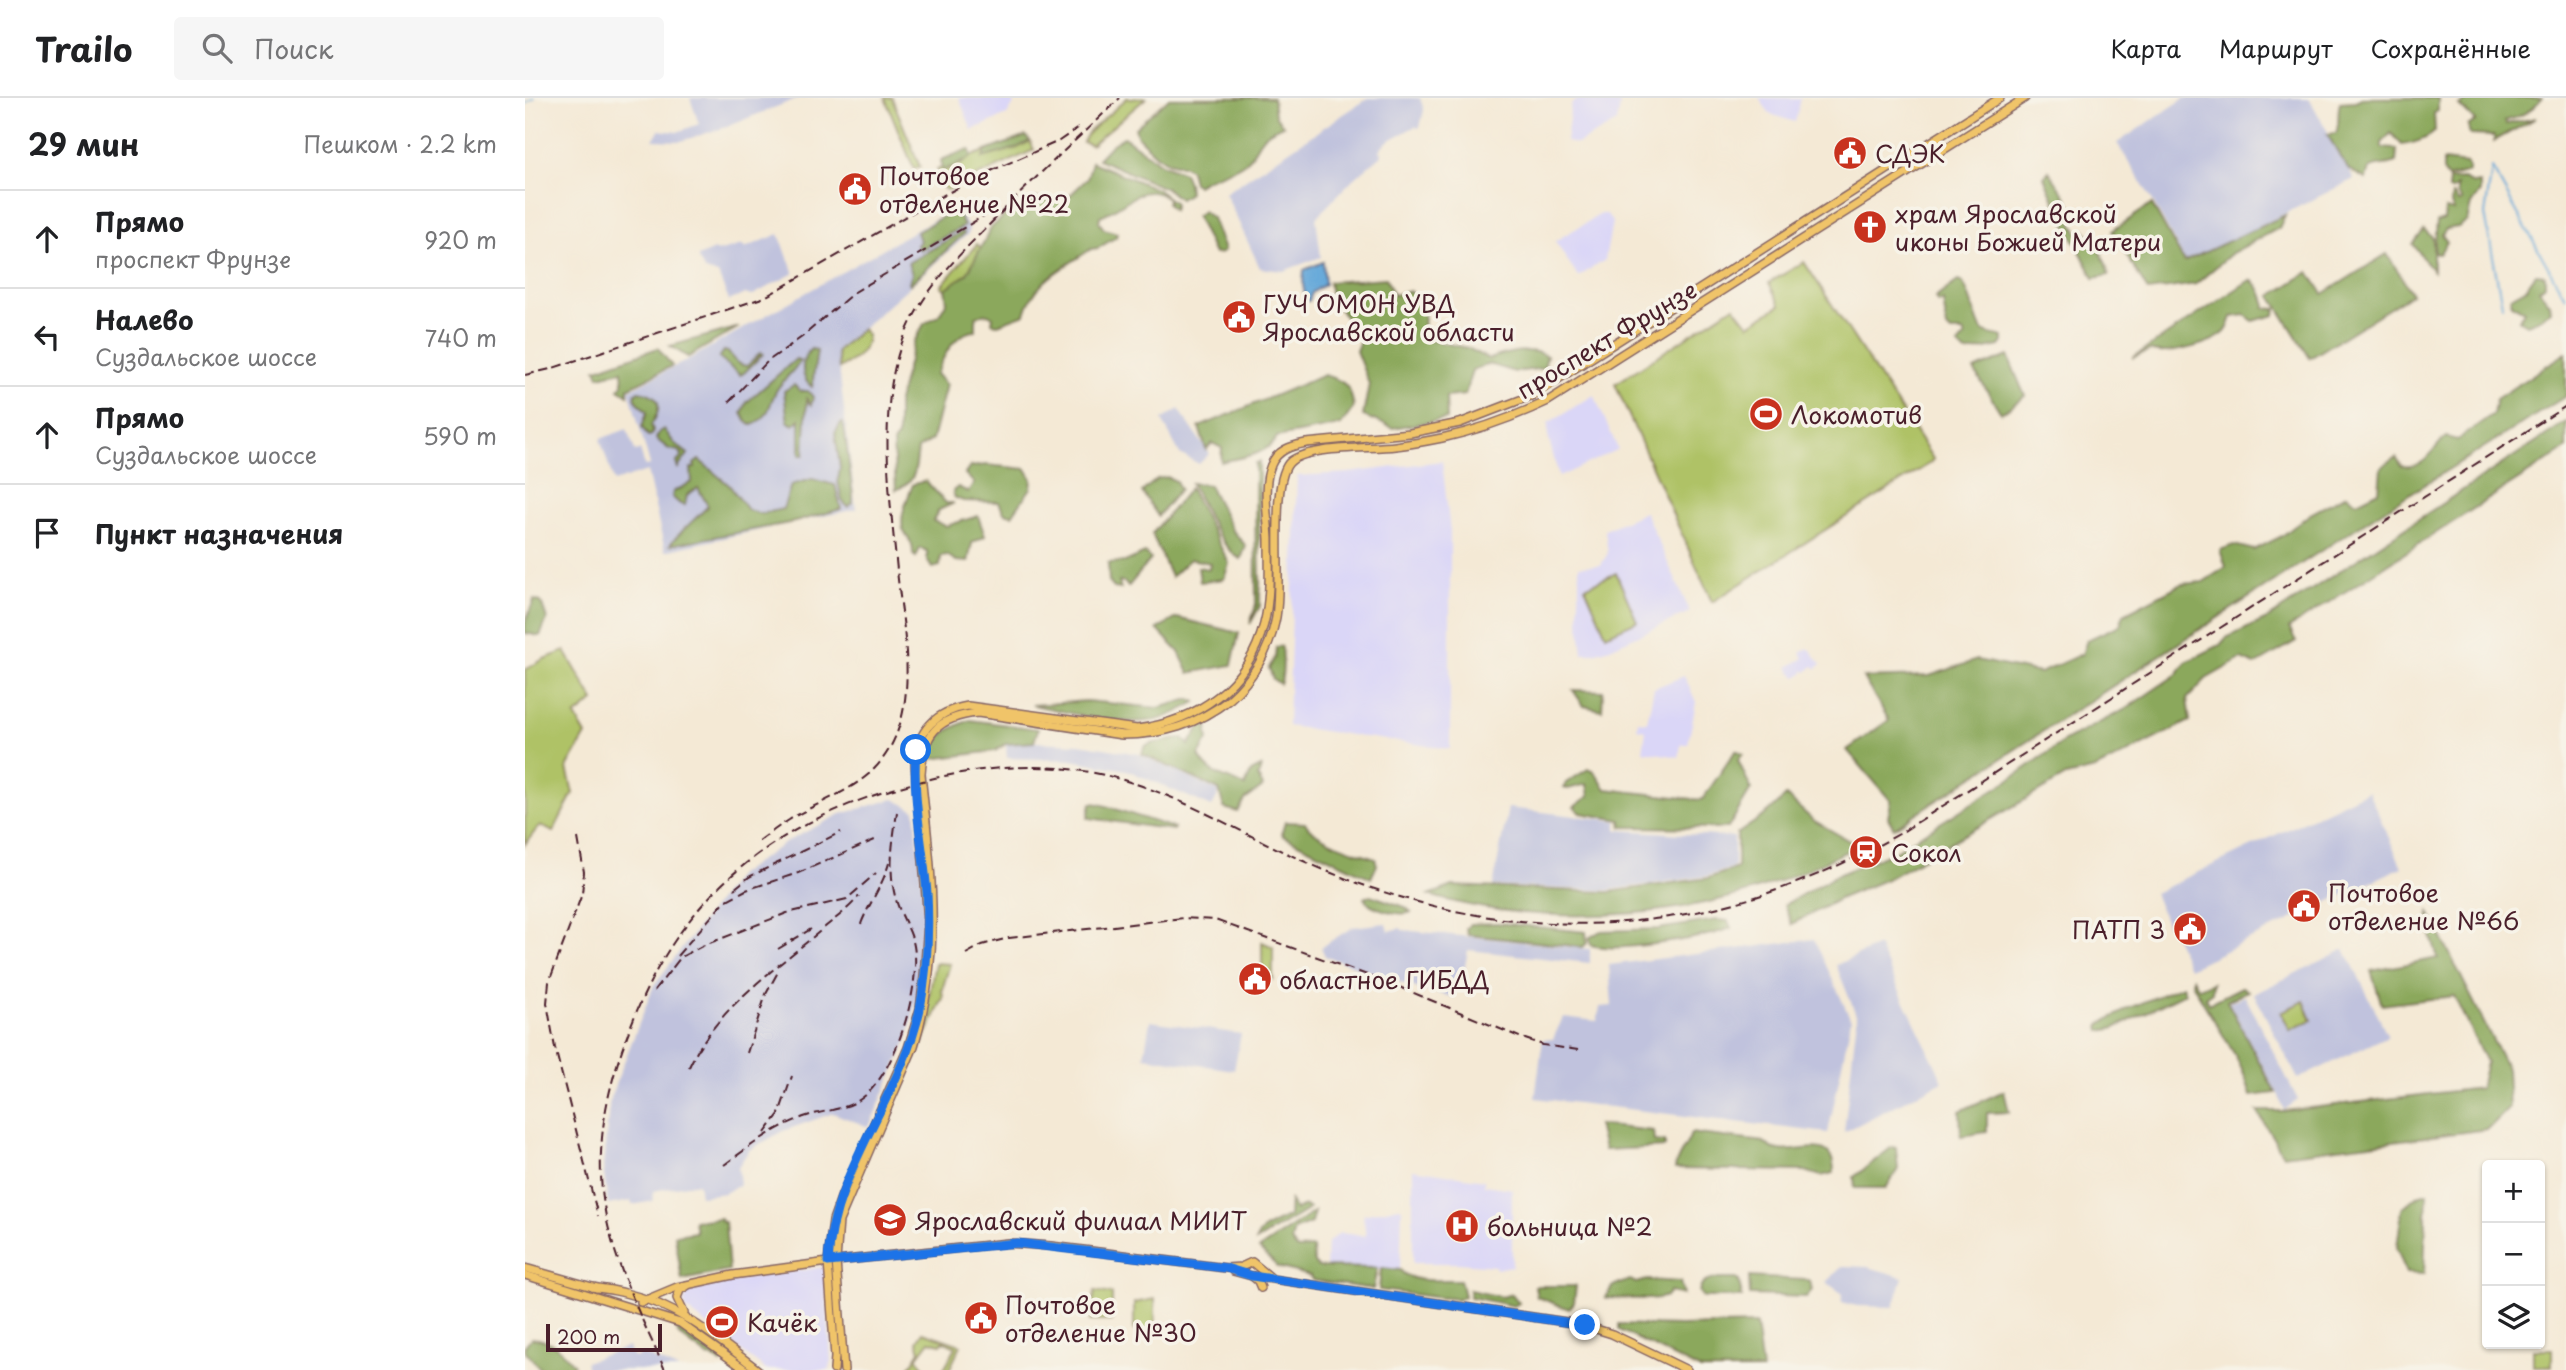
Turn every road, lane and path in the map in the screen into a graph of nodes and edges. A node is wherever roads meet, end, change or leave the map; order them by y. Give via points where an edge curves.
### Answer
1 (2000, 98) edge
2 (2025, 98) edge
3 (832, 1261) junction
4 (1247, 1264) junction
5 (525, 1268) edge
6 (1226, 1268) junction
7 (1259, 1269) junction
8 (525, 1275) edge
9 (1252, 1276) junction
10 (1270, 1277) junction
11 (694, 1283) junction
12 (1261, 1289) dead end
13 (643, 1301) junction
14 (686, 1317) junction
15 (742, 1368) edge
16 (758, 1370) edge
17 (834, 1370) edge
18 (845, 1370) edge
19 (1687, 1370) edge

1 - 3 main road, проспект Фрунзе via 1533,395 1460,423 1410,433 1305,443 1277,455 1268,476 1269,580 1264,624 1247,665 1203,708 1171,722 1137,729 979,706 954,708 930,723 920,738 915,762 928,922 920,1009 902,1064 838,1203 831,1228
2 - 3 main road, проспект Фрунзе via 1548,401 1500,422 1442,438 1310,452 1290,462 1279,491 1275,623 1266,649 1243,687 1204,717 1168,732 1146,735 978,713 947,719 936,728 926,741 921,774 933,916 927,997 906,1068 842,1210
3 - 6 main road via 1017,1243
3 - 11 main road
3 - 17 main road, проспект Фрунзе
3 - 18 main road, проспект Фрунзе
4 - 6 main road
4 - 7 main road via 1255,1263
4 - 9 main road via 1245,1270
5 - 13 main road
6 - 9 main road
7 - 9 main road
7 - 10 main road
8 - 15 main road via 677,1321
9 - 10 main road
9 - 12 main road
10 - 19 main road via 1580,1324
11 - 13 main road
11 - 14 main road via 683,1288 677,1298
13 - 14 main road
14 - 16 main road

